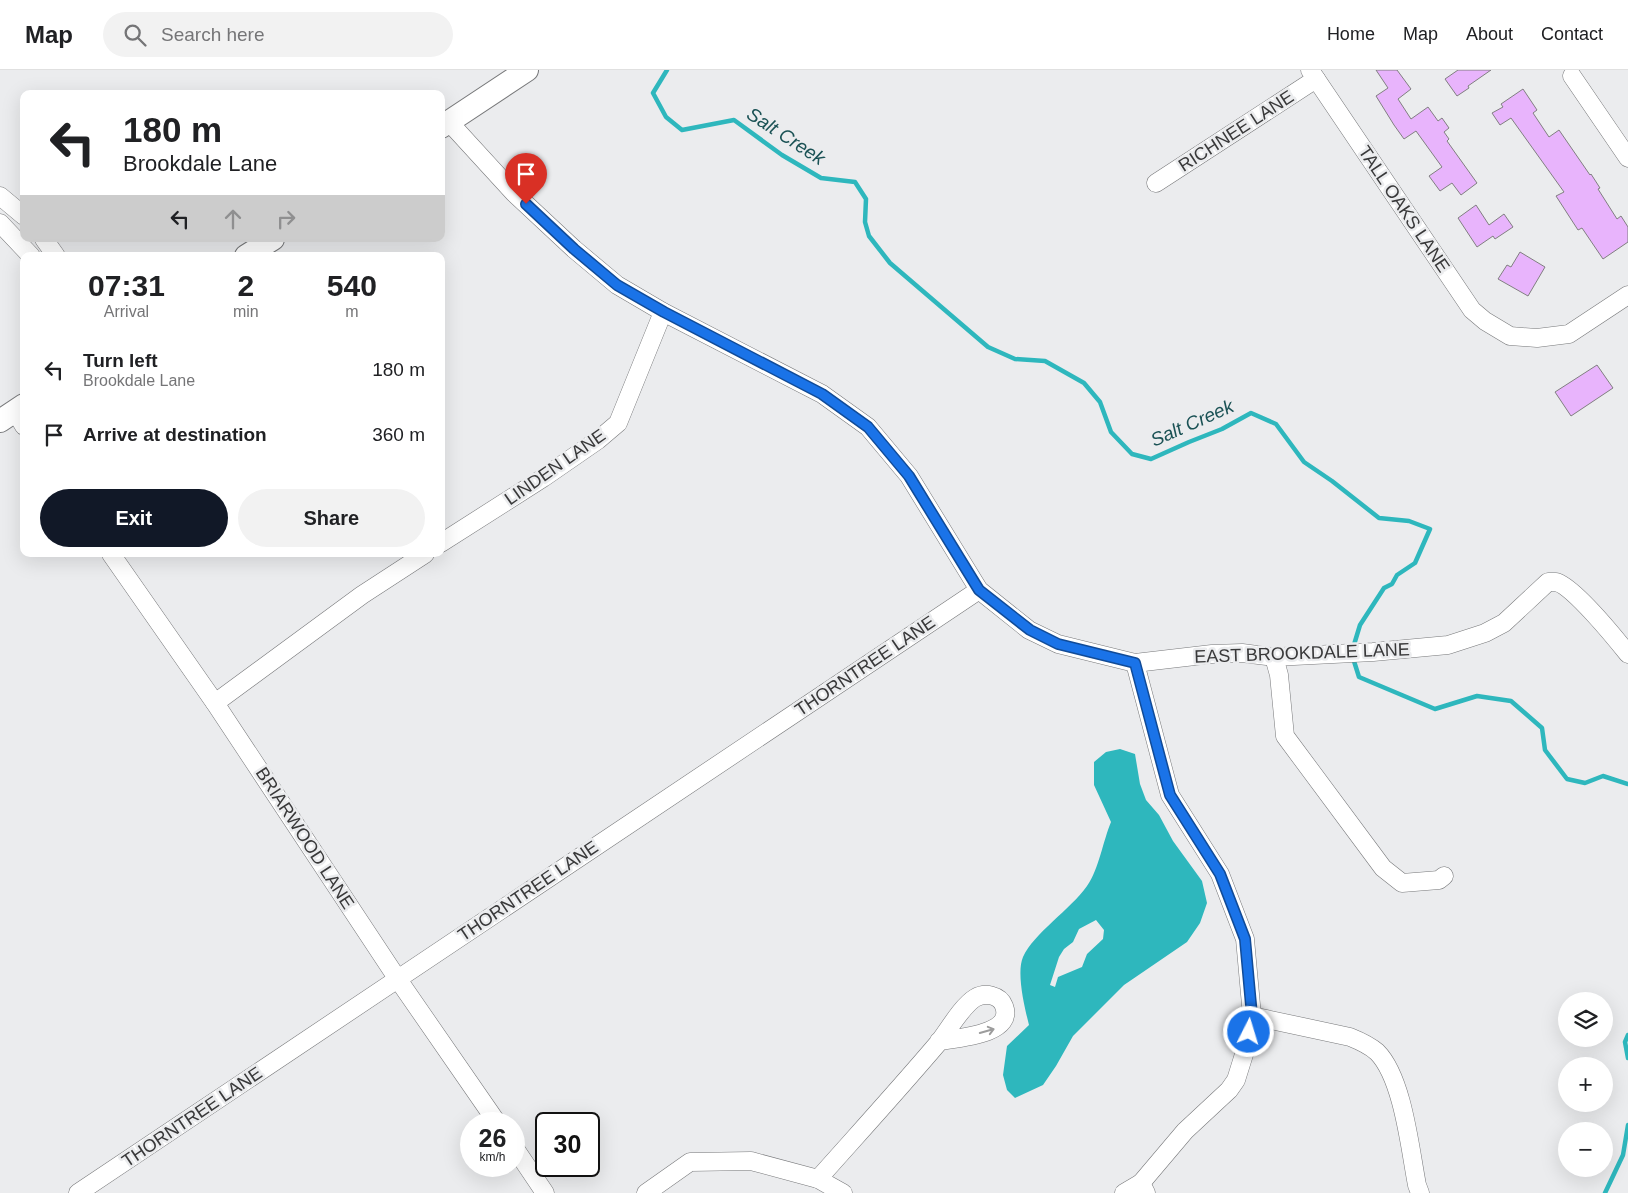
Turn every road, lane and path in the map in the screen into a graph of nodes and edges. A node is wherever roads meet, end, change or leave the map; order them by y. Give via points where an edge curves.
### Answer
1 (527, 70) edge
2 (1313, 75) edge
3 (1572, 76) dead end
4 (445, 124) edge
5 (1628, 158) edge
6 (1156, 183) dead end
7 (0, 196) edge
8 (20, 213) edge
9 (0, 223) edge
10 (268, 242) edge
11 (27, 252) edge
12 (252, 252) edge
13 (1628, 295) edge
14 (664, 312) junction
15 (445, 540) edge
16 (112, 557) edge
17 (420, 557) edge
18 (979, 590) junction
19 (1628, 654) edge
20 (1274, 657) junction
21 (1135, 663) junction
22 (216, 703) junction
23 (1444, 876) dead end
24 (397, 978) junction
25 (1252, 1016) junction
26 (939, 1041) dead end
27 (490, 1112) edge
28 (525, 1163) edge
29 (818, 1179) junction
30 (1144, 1188) edge
31 (78, 1193) edge
32 (545, 1193) edge
33 (646, 1193) edge
34 (843, 1193) edge
35 (1124, 1193) edge
36 (1420, 1193) edge

1 - 4 main road
2 - 6 street, RICHNEE LANE
2 - 13 street, TALL OAKS LANE via 1472,310 1485,321 1510,336 1536,338 1569,334
3 - 5 street
4 - 14 street via 574,249 617,285
7 - 8 street
9 - 11 street
10 - 12 main road
14 - 15 street, LINDEN LANE via 618,423 544,478
14 - 18 street via 822,394 868,427 909,476
16 - 22 street, BRIARWOOD LANE
17 - 22 street via 362,595
18 - 21 street via 1030,630 1058,644
18 - 24 street, THORNTREE LANE
19 - 20 street, EAST BROOKDALE LANE via 1610,631 1566,588 1556,582 1548,582 1504,623 1448,645
20 - 21 street, EAST BROOKDALE LANE via 1212,654
20 - 23 street via 1285,736 1383,868 1402,883 1439,880
21 - 25 street via 1170,795 1220,874 1245,939
22 - 24 street, BRIARWOOD LANE
24 - 27 street, BRIARWOOD LANE
24 - 31 street, THORNTREE LANE
25 - 30 street via 1236,1080 1185,1131
25 - 36 street via 1350,1037 1378,1053 1400,1098
26 - 29 street
28 - 32 street
29 - 33 street via 751,1161 690,1162
29 - 34 street
30 - 35 street

